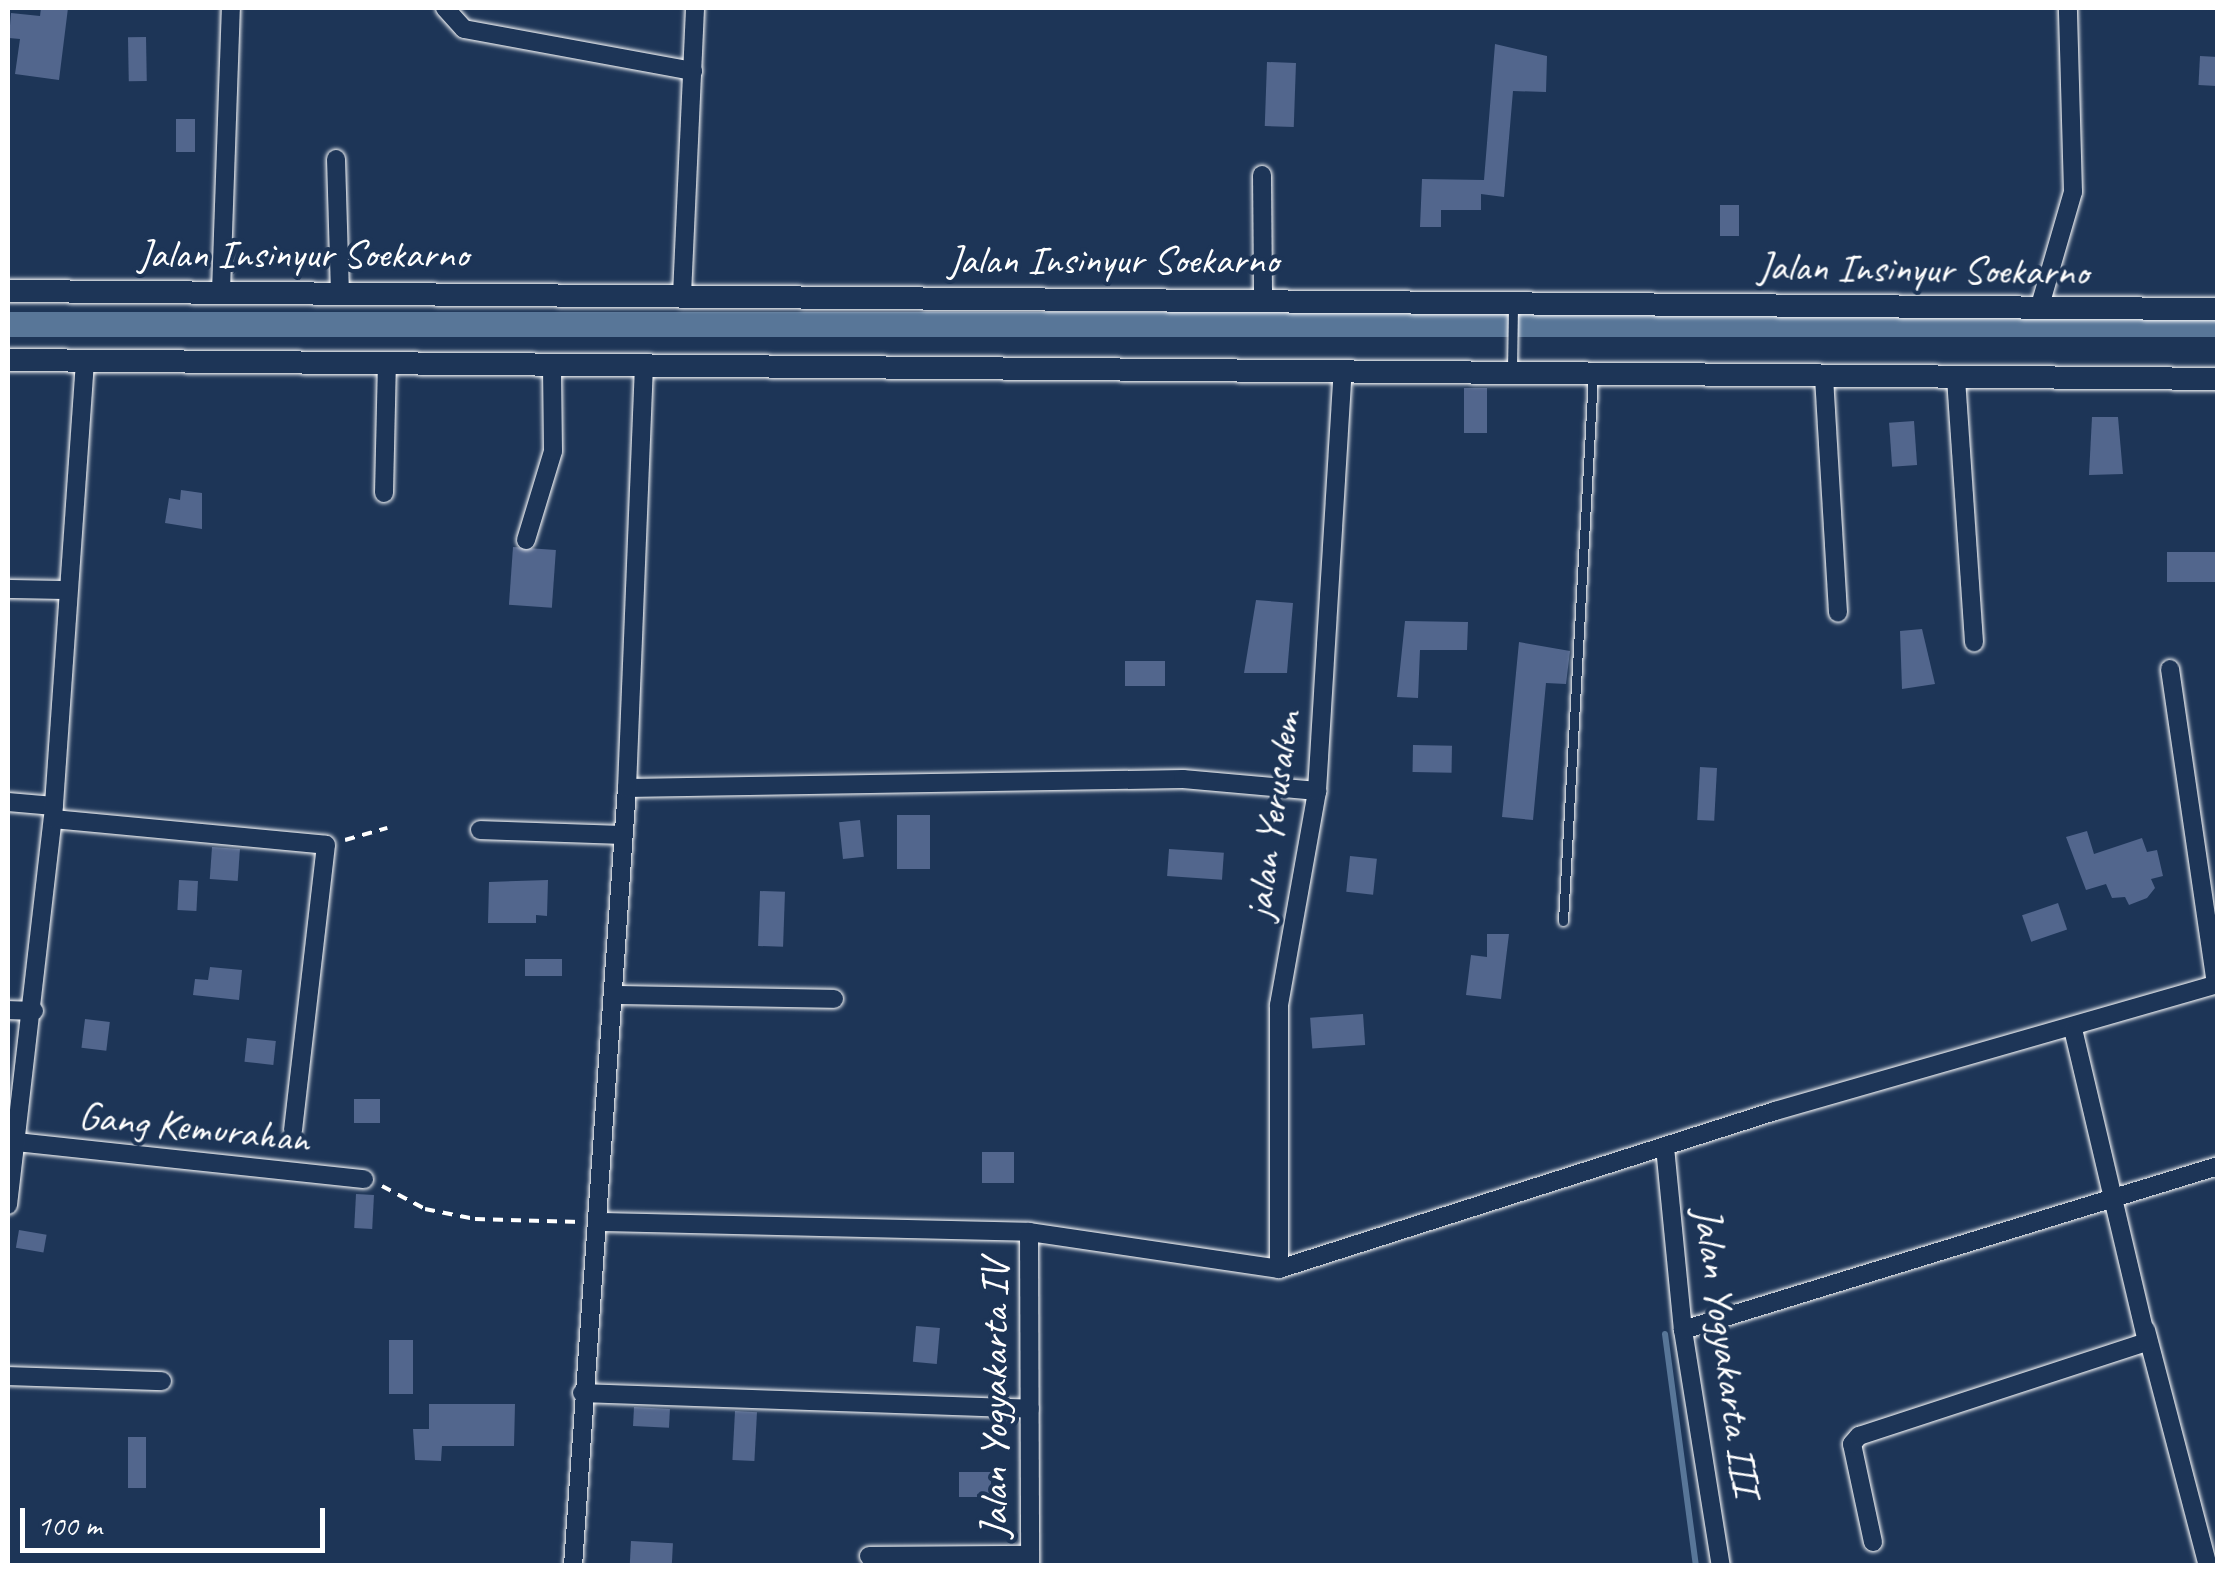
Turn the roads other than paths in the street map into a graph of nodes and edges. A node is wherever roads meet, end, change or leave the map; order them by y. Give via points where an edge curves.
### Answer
1 (231, 8) edge
2 (445, 8) edge
3 (695, 8) edge
4 (2068, 8) edge
5 (693, 71) junction
6 (336, 159) dead end
7 (1262, 175) dead end
8 (340, 290) junction
9 (222, 291) junction
10 (8, 292) edge
11 (682, 295) junction
12 (1263, 298) junction
13 (2038, 308) junction
14 (2218, 309) edge
15 (1513, 313) junction
16 (8, 360) edge
17 (86, 361) junction
18 (387, 362) junction
19 (552, 364) junction
20 (644, 364) junction
21 (1343, 371) junction
22 (1512, 373) junction
23 (1594, 374) junction
24 (1824, 377) junction
25 (1956, 378) junction
26 (2218, 380) edge
27 (384, 493) dead end
28 (526, 540) dead end
29 (8, 588) edge
30 (67, 590) junction
31 (1838, 614) dead end
32 (1974, 642) dead end
33 (2170, 669) dead end
34 (627, 788) junction
35 (1316, 791) junction
36 (8, 802) edge
37 (54, 812) junction
38 (480, 830) dead end
39 (621, 834) junction
40 (1563, 921) dead end
41 (2217, 984) edge
42 (614, 995) junction
43 (834, 999) dead end
44 (8, 1010) edge
45 (34, 1010) junction
46 (2073, 1030) junction
47 (293, 1130) dead end
48 (16, 1142) junction
49 (1665, 1147) junction
50 (2218, 1166) edge
51 (364, 1179) road end
52 (2117, 1197) junction
53 (8, 1205) edge
54 (600, 1222) junction
55 (1029, 1232) junction
56 (1279, 1268) junction
57 (1683, 1330) junction
58 (2146, 1330) junction
59 (8, 1376) edge
60 (162, 1381) dead end
61 (582, 1393) junction
62 (1030, 1409) junction
63 (1873, 1542) dead end
64 (870, 1556) dead end
65 (1030, 1560) edge
66 (573, 1566) edge
67 (1721, 1566) edge
68 (2208, 1566) edge

1 - 9 street
2 - 5 street via 464,29
3 - 5 street
4 - 13 street via 2073,192
5 - 11 street
6 - 8 street
7 - 12 street
8 - 9 street, Jalan Insinyur Soekarno
8 - 11 street, Jalan Insinyur Soekarno
9 - 10 street, Jalan Insinyur Soekarno
11 - 12 street, Jalan Insinyur Soekarno
12 - 15 street, Jalan Insinyur Soekarno
13 - 14 street, Jalan Insinyur Soekarno
13 - 15 street, Jalan Insinyur Soekarno
15 - 22 lane
16 - 17 street
17 - 18 street
17 - 30 street
18 - 19 street
18 - 27 street
19 - 20 street
19 - 28 street via 553,451
20 - 21 street
20 - 34 street
21 - 22 street
21 - 35 street, jalan Yerusalem
22 - 23 street
23 - 24 street
23 - 40 lane
24 - 25 street
24 - 31 street
25 - 26 street
25 - 32 street
29 - 30 street
30 - 37 street
33 - 41 street
34 - 35 street via 1183,779
34 - 39 street
35 - 56 street, jalan Yerusalem via 1279,1006
36 - 37 street
37 - 45 street
37 - 47 street via 326,844
38 - 39 street
39 - 42 street
41 - 46 street
42 - 43 street
42 - 54 street
44 - 45 street
45 - 48 street
46 - 49 street
46 - 52 street
48 - 51 street, Gang Kemurahan
48 - 53 street
49 - 56 street
49 - 57 street, Jalan Yogyakarta III
50 - 52 street
52 - 57 street
52 - 58 street
54 - 55 street
54 - 61 street
55 - 56 street
55 - 62 street, Jalan Yogyakarta IV
57 - 67 street, Jalan Yogyakarta III
58 - 63 street via 2141,1346 1859,1436 1852,1444
58 - 68 street
59 - 60 street
61 - 62 street
61 - 66 street
62 - 65 street, Jalan Yogyakarta IV
64 - 65 street

